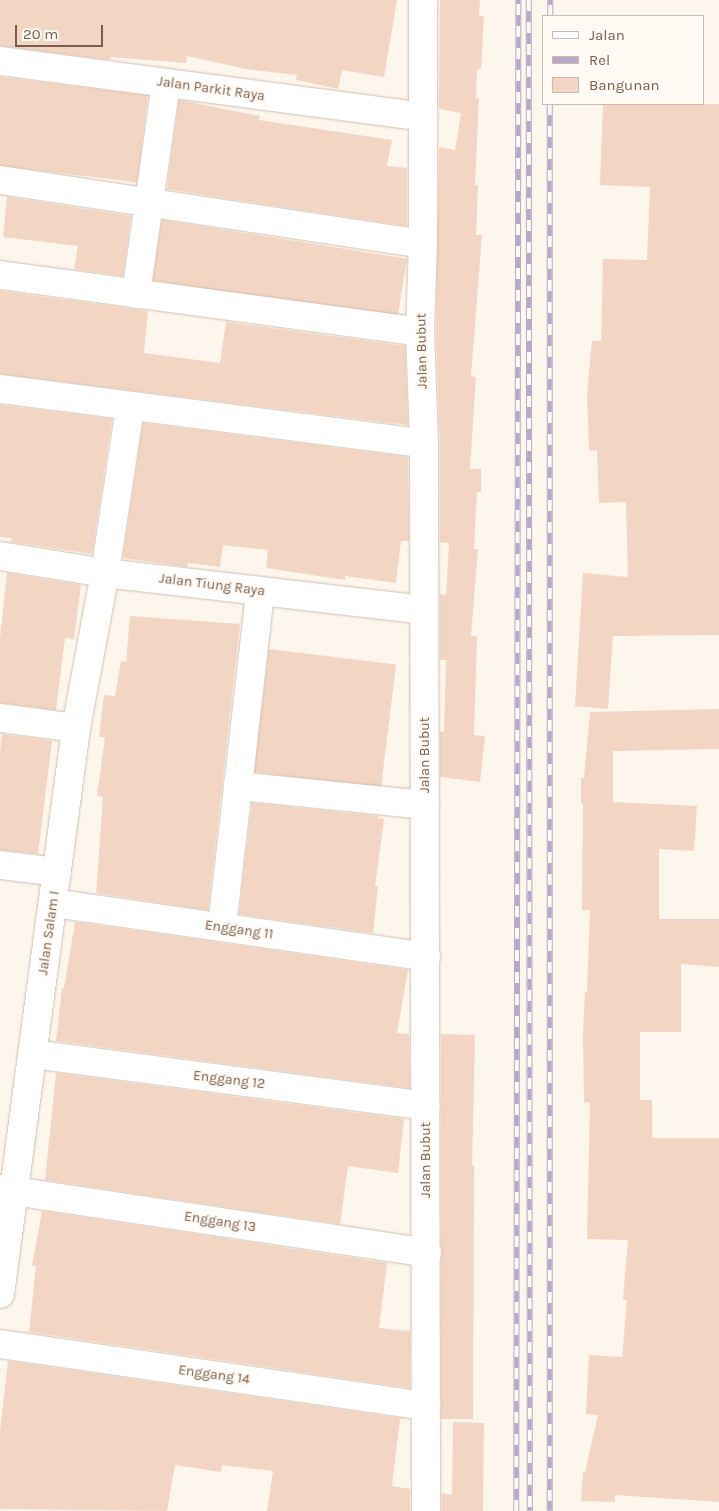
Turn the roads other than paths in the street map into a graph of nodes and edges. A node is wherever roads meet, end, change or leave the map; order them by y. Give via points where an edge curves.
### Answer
1 (423, 0) edge
2 (0, 61) edge
3 (166, 83) junction
4 (423, 117) junction
5 (0, 180) edge
6 (150, 203) junction
7 (423, 244) junction
8 (0, 275) edge
9 (136, 294) junction
10 (420, 332) junction
11 (0, 389) edge
12 (130, 407) junction
13 (424, 443) junction
14 (0, 556) edge
15 (105, 573) junction
16 (260, 591) junction
17 (424, 610) junction
18 (0, 718) edge
19 (76, 728) junction
20 (238, 786) junction
21 (425, 805) junction
22 (0, 865) edge
23 (57, 872) junction
24 (53, 903) junction
25 (222, 927) junction
26 (426, 957) junction
27 (32, 1054) junction
28 (426, 1106) junction
29 (7, 1190) edge
30 (426, 1253) junction
31 (0, 1294) edge
32 (0, 1344) edge
33 (427, 1406) junction
34 (426, 1511) edge

1 - 4 street, Jalan Bubut
2 - 3 street, Jalan Parkit Raya
3 - 4 street, Jalan Parkit Raya
3 - 6 street
4 - 7 street, Jalan Bubut
5 - 6 street
6 - 7 street
6 - 9 street
7 - 10 street, Jalan Bubut
8 - 9 street
9 - 10 street
10 - 13 street, Jalan Bubut
11 - 12 street
12 - 13 street
12 - 15 street, Jalan Salam I
13 - 17 street, Jalan Bubut
14 - 15 street, Jalan Tiung Raya
15 - 16 street, Jalan Tiung Raya
15 - 19 street, Jalan Salam I
16 - 17 street, Jalan Tiung Raya
16 - 20 street
17 - 21 street, Jalan Bubut
18 - 19 street
19 - 23 street, Jalan Salam I
20 - 21 street
20 - 25 street
21 - 26 street, Jalan Bubut
22 - 23 street
23 - 24 street, Jalan Salam I
24 - 25 street, Enggang 11
24 - 27 street, Jalan Salam I
25 - 26 street, Enggang 11
26 - 28 street, Jalan Bubut
27 - 28 street, Enggang 12
27 - 29 street, Jalan Salam I
28 - 30 street, Jalan Bubut
29 - 30 street, Enggang 13
29 - 31 street, Jalan Salam I
30 - 33 street, Jalan Bubut
32 - 33 street, Enggang 14
33 - 34 street, Jalan Bubut

